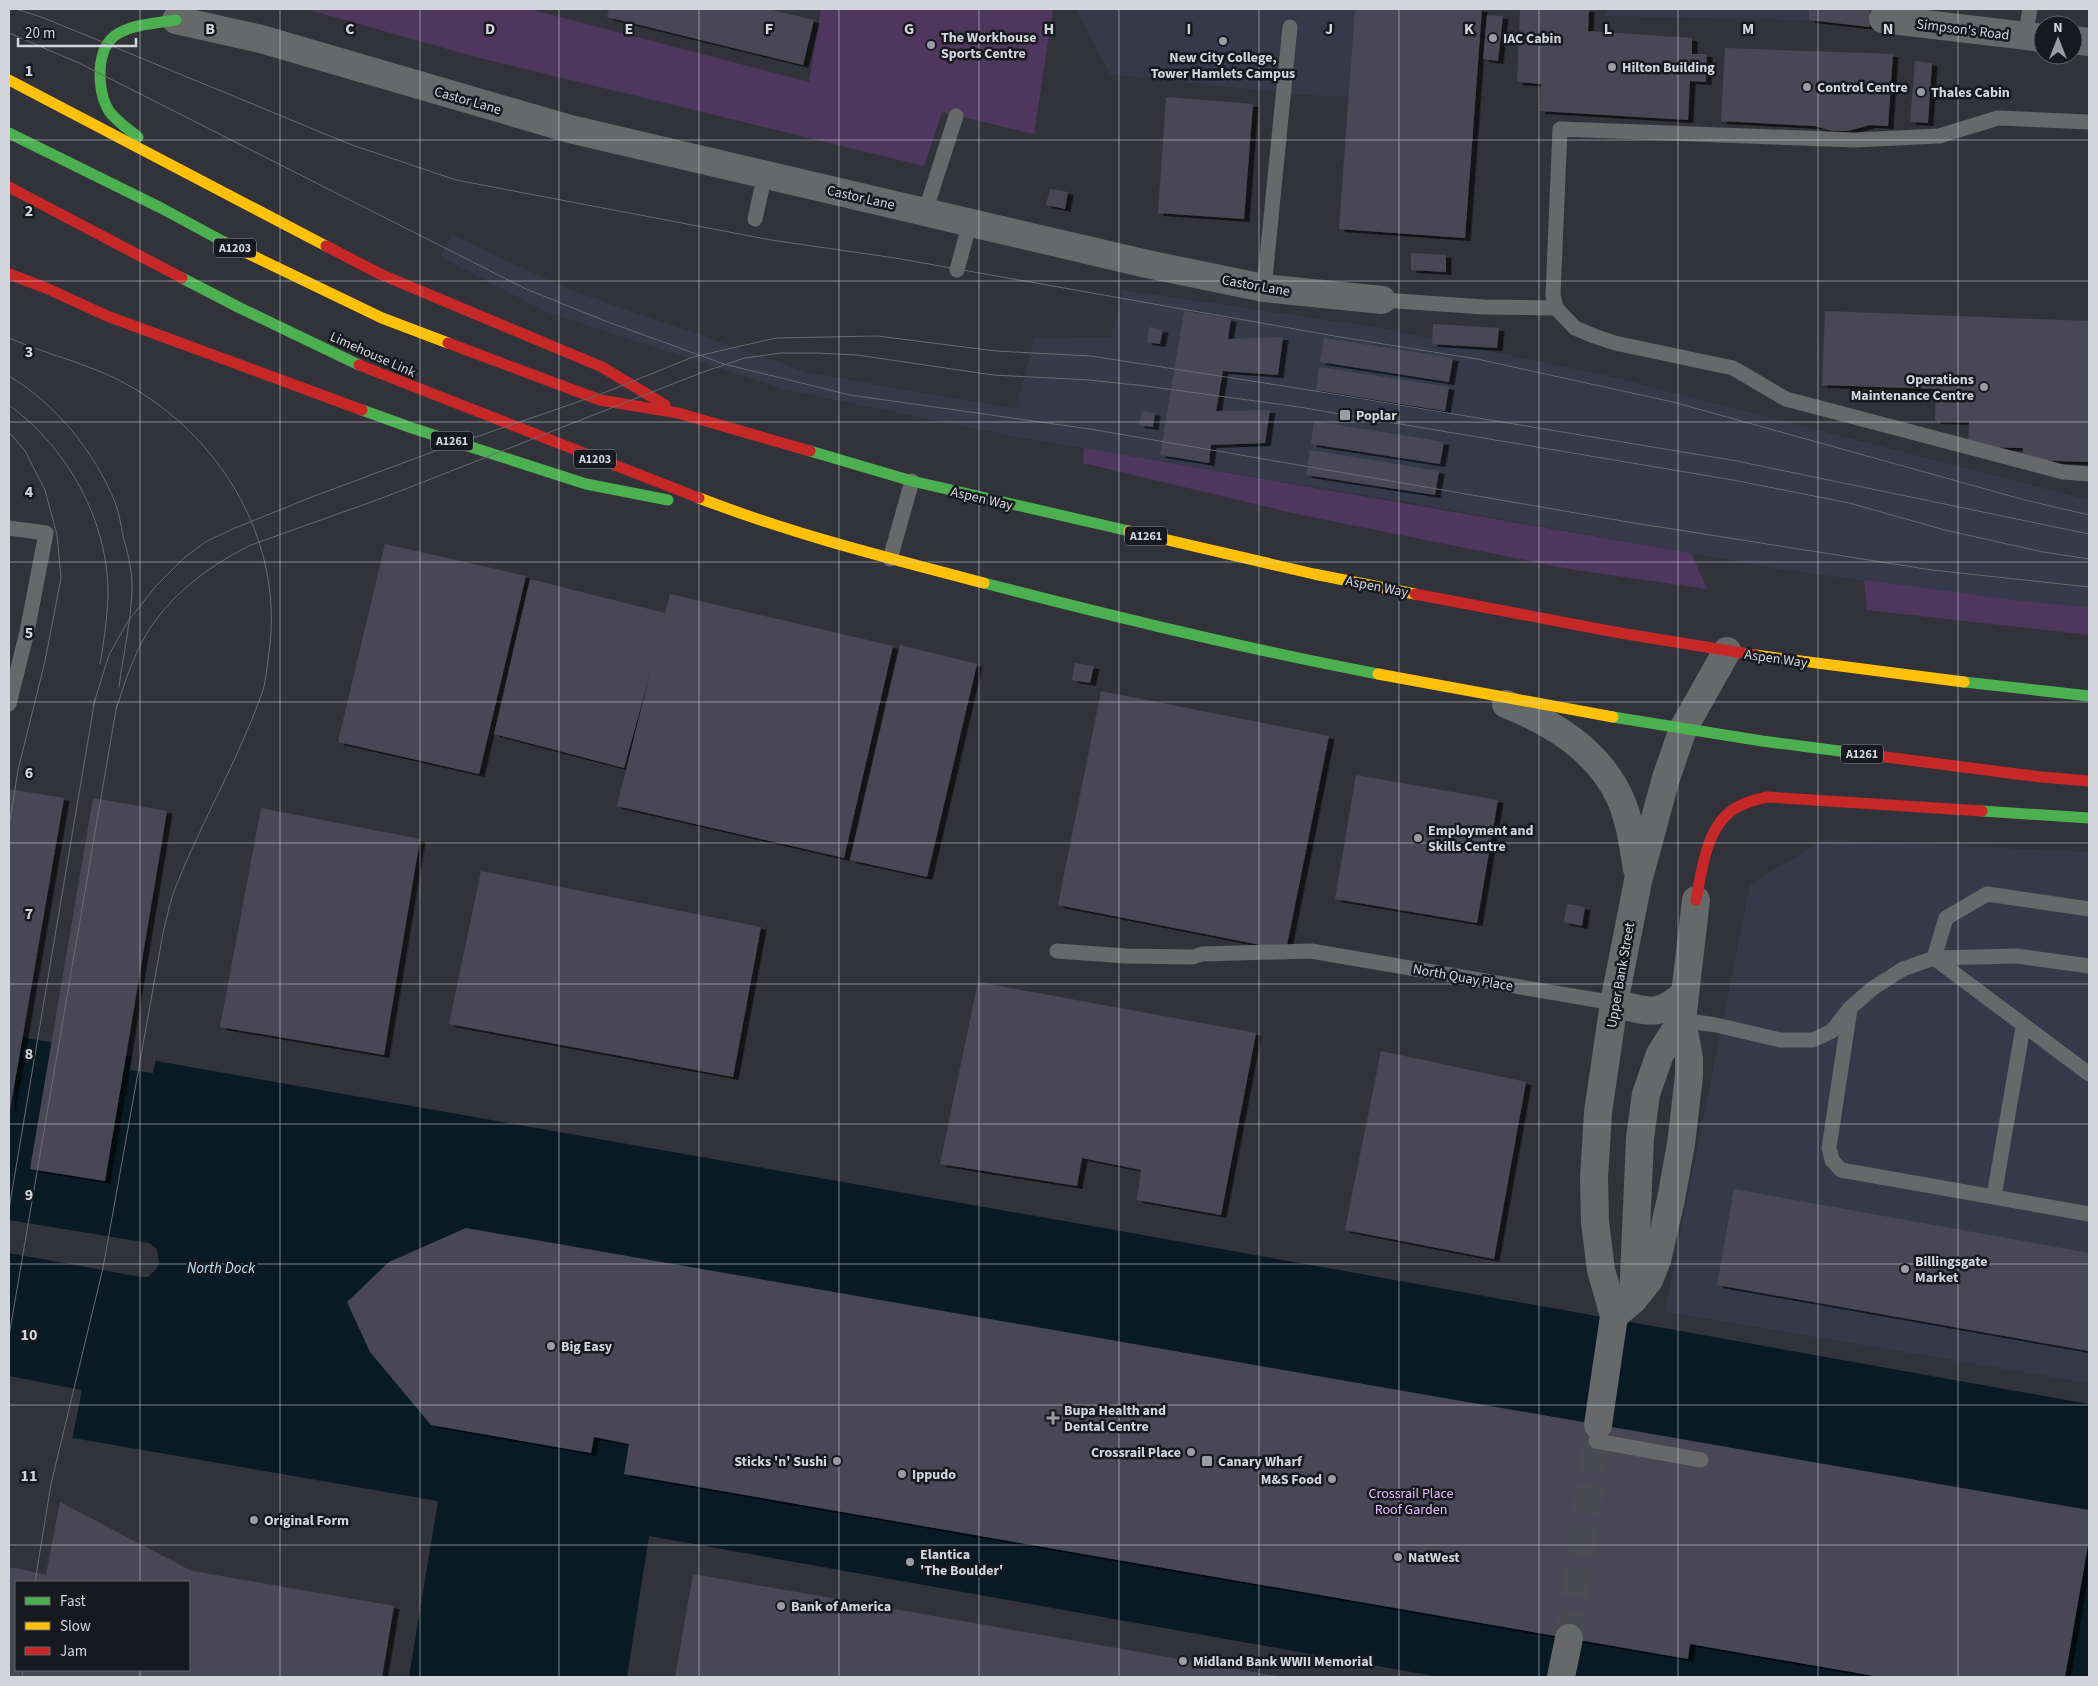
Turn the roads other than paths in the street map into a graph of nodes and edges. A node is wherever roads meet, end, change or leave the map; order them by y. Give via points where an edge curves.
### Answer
1 (168, 16) joint
2 (1883, 19) dead end
3 (2033, 22) edge
4 (1290, 27) dead end
5 (9, 80) edge
6 (956, 116) dead end
7 (2089, 122) edge
8 (9, 133) edge
9 (164, 162) junction
10 (765, 174) junction
11 (9, 187) edge
12 (925, 212) junction
13 (755, 219) dead end
14 (970, 222) junction
15 (957, 270) dead end
16 (9, 274) edge
17 (1264, 288) junction
18 (1382, 300) joint
19 (1556, 308) junction
20 (678, 412) junction
21 (2089, 474) edge
22 (912, 481) junction
23 (740, 514) junction
24 (9, 528) edge
25 (890, 559) junction
26 (1727, 651) junction
27 (1467, 691) junction
28 (2089, 696) edge
29 (9, 704) edge
30 (1683, 729) junction
31 (2089, 781) edge
32 (2089, 818) edge
33 (1638, 880) junction
34 (1696, 900) joint
35 (2089, 909) edge
36 (1058, 951) dead end
37 (1934, 958) junction
38 (2089, 966) edge
39 (1685, 993) junction
40 (1614, 1003) junction
41 (1850, 1008) junction
42 (1682, 1020) junction
43 (2023, 1027) junction
44 (2089, 1074) edge
45 (1994, 1196) junction
46 (2089, 1214) edge
47 (1624, 1308) junction
48 (1597, 1433) joint
49 (1701, 1460) dead end
50 (1569, 1638) tunnel mouth
51 (1561, 1677) edge

1 - 9 highway via 111,38 101,59 101,89 109,110
1 - 10 street, Castor Lane via 261,38 570,129
2 - 3 street, Simpson's Road
4 - 17 lane
5 - 9 highway, A1261
6 - 12 lane
7 - 19 lane via 1998,118 1939,136 1855,140 1560,129 1552,282
8 - 20 highway, A1203 via 244,253 382,318 600,400
9 - 20 highway, A1261 via 380,274 602,367
10 - 12 street, Castor Lane
10 - 13 lane
11 - 23 highway, Limehouse Link / A1203 via 240,308 371,371
12 - 14 street, Castor Lane
14 - 15 lane
14 - 17 street, Castor Lane
16 - 23 highway, A1261 via 107,316 412,428 586,484
17 - 18 street, Castor Lane
18 - 19 lane, Castor Lane
19 - 21 lane via 1575,328 1594,336 1733,368 1786,399 2063,472
20 - 22 highway, Aspen Way / A1261
22 - 25 lane
22 - 26 highway, Aspen Way / A1261 via 1314,574
23 - 25 highway, A1261
24 - 29 lane via 46,533
25 - 27 highway, A1261 via 1119,618 1280,655
26 - 28 highway, Aspen Way / A1261
26 - 30 street, Upper Bank Street
27 - 30 highway, A1261
27 - 33 street via 1532,714 1585,749 1620,798 1631,832
30 - 31 highway, A1261
30 - 33 street, Upper Bank Street
32 - 34 highway via 1768,797 1743,803 1715,830
33 - 40 street, Upper Bank Street
34 - 39 street
35 - 37 lane via 1987,894 1946,918
36 - 40 lane, North Quay Place via 1193,957 1202,954 1311,951
37 - 38 lane via 2017,956
37 - 41 lane via 1903,969
37 - 43 lane
39 - 40 street via 1672,1005 1653,1012
39 - 42 street
40 - 47 street, Upper Bank Street via 1598,1112 1595,1222 1601,1270
41 - 42 lane via 1832,1031 1813,1040 1780,1040
41 - 45 lane via 1829,1148 1832,1160 1841,1170
42 - 47 street via 1660,1054 1646,1094
42 - 47 street via 1689,1058 1681,1144 1657,1260 1649,1280
43 - 44 lane
43 - 45 lane
45 - 46 lane
47 - 48 street
48 - 49 lane
50 - 51 street

